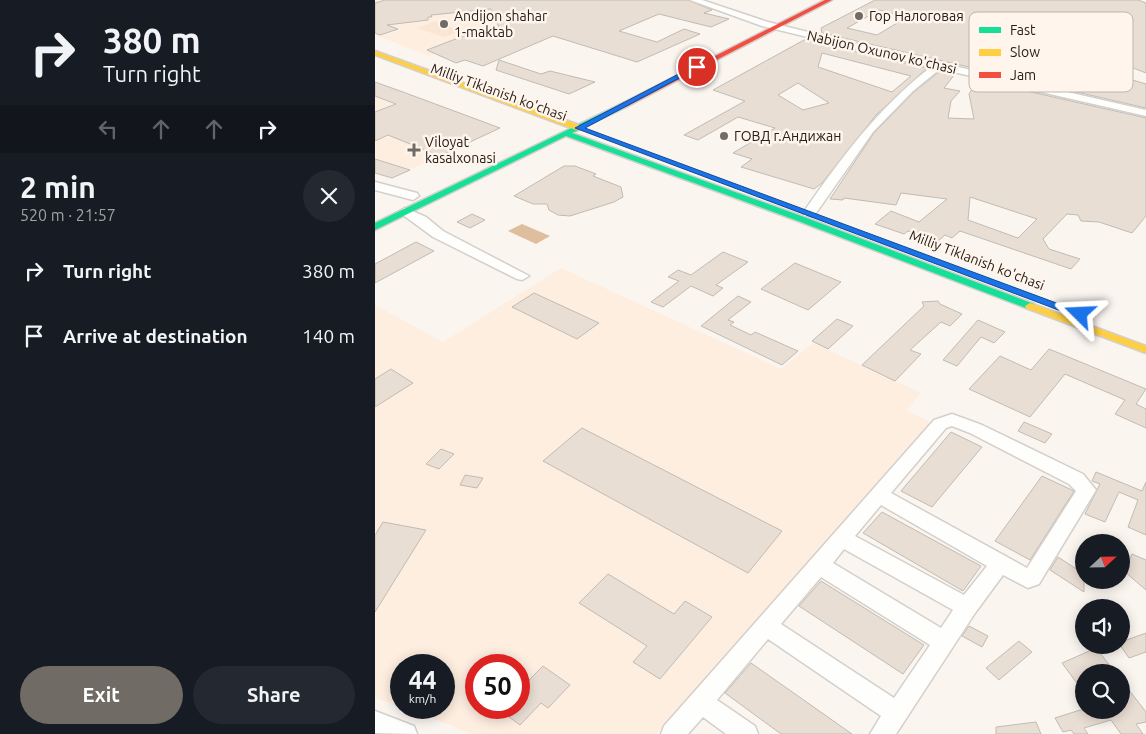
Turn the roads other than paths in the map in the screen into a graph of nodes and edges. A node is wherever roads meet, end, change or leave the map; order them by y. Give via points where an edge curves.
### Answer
1 (694, 0) edge
2 (812, 0) edge
3 (829, 0) edge
4 (770, 25) junction
5 (375, 53) edge
6 (375, 62) edge
7 (938, 66) junction
8 (969, 73) edge
9 (1053, 92) edge
10 (1146, 113) edge
11 (553, 128) junction
12 (566, 128) junction
13 (579, 128) junction
14 (642, 156) junction
15 (375, 186) edge
16 (732, 190) junction
17 (413, 196) junction
18 (425, 202) junction
19 (405, 212) junction
20 (809, 213) junction
21 (375, 215) edge
22 (375, 227) edge
23 (932, 264) junction
24 (523, 276) dead end
25 (1061, 312) junction
26 (1146, 339) edge
27 (1146, 350) edge
28 (879, 495) junction
29 (842, 538) junction
30 (1001, 563) junction
31 (819, 565) junction
32 (967, 608) junction
33 (766, 626) junction
34 (944, 642) junction
35 (701, 702) junction
36 (897, 713) junction
37 (375, 722) edge
38 (405, 734) edge
39 (673, 734) edge
40 (746, 734) edge
41 (882, 734) edge

1 - 4 street, Nabijon Oxunov ko'chasi
2 - 4 main road
3 - 4 main road
4 - 7 street, Nabijon Oxunov ko'chasi
4 - 12 main road
4 - 13 main road
5 - 12 main road, Milliy Tiklanish ko'chasi
6 - 11 main road, Milliy Tiklanish ko'chasi
7 - 8 street, Nabijon Oxunov ko'chasi
7 - 20 street via 909,89 869,130
9 - 10 street, Nabijon Oxunov ko'chasi
11 - 12 main road
11 - 17 main road
12 - 13 main road, Milliy Tiklanish ko'chasi
12 - 14 main road, Milliy Tiklanish ko'chasi
12 - 18 main road
13 - 14 main road, Milliy Tiklanish ko'chasi
14 - 16 main road, Milliy Tiklanish ko'chasi
15 - 17 street
16 - 20 main road, Milliy Tiklanish ko'chasi
16 - 23 main road, Milliy Tiklanish ko'chasi
17 - 18 main road
17 - 21 main road
18 - 19 main road
19 - 22 main road
19 - 24 street via 438,234
20 - 23 main road, Milliy Tiklanish ko'chasi
23 - 25 main road, Milliy Tiklanish ko'chasi
25 - 26 main road, Milliy Tiklanish ko'chasi
25 - 27 main road, Milliy Tiklanish ko'chasi
28 - 29 street
28 - 30 street
28 - 30 street via 940,424 952,420 976,429 1085,486 1087,492 1032,578 1025,578
29 - 31 street
29 - 32 street
30 - 32 street
31 - 33 street
31 - 34 street
32 - 34 street
33 - 35 street
33 - 36 street
34 - 36 street
35 - 39 street
35 - 40 street
36 - 41 street
37 - 38 street

